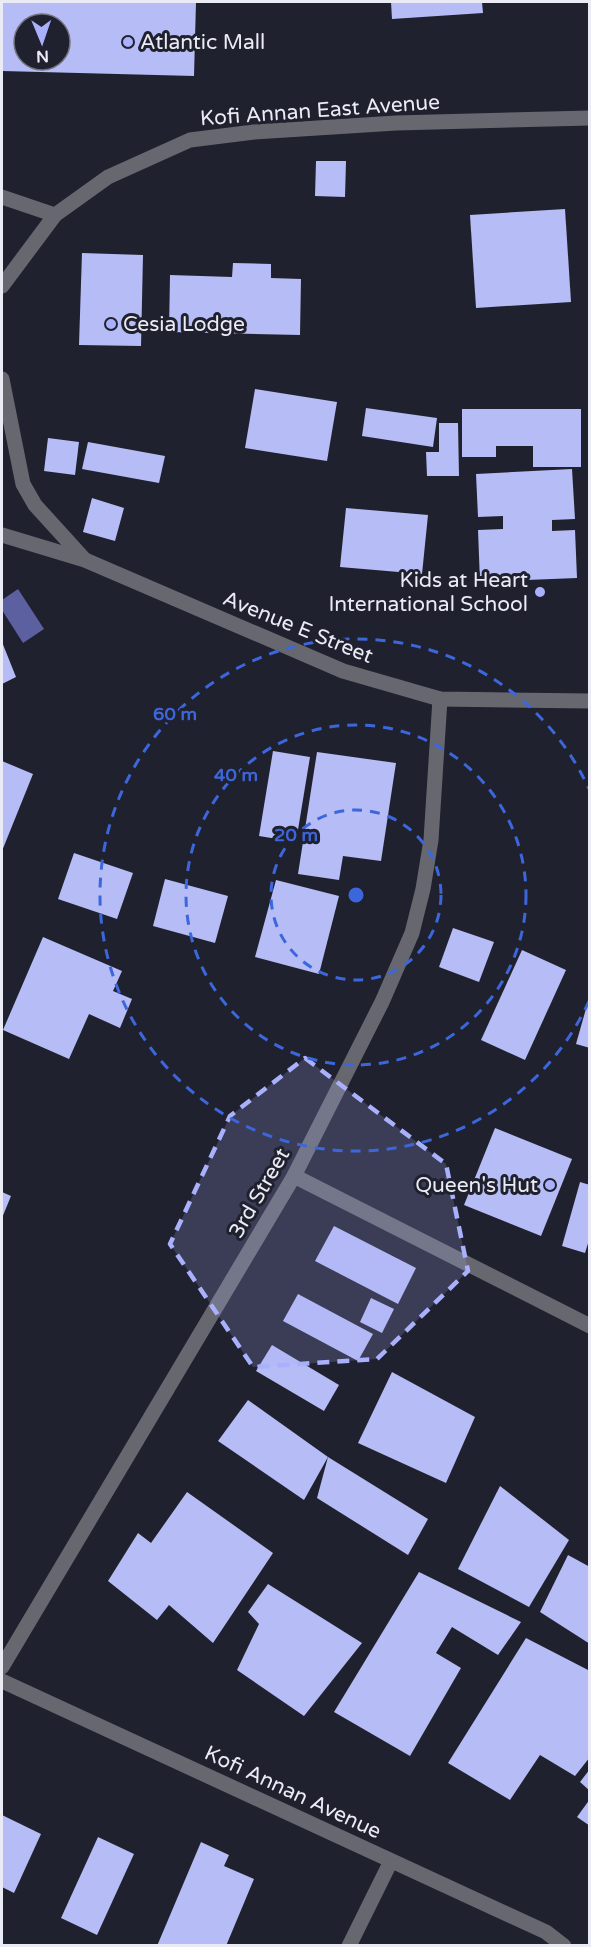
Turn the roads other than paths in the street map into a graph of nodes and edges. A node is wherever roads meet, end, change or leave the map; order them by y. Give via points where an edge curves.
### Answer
1 (590, 118) edge
2 (2, 197) edge
3 (55, 215) junction
4 (2, 286) edge
5 (2, 380) edge
6 (2, 535) edge
7 (85, 560) junction
8 (440, 699) junction
9 (590, 701) edge
10 (294, 1176) junction
11 (590, 1326) edge
12 (2, 1667) edge
13 (2, 1681) edge
14 (391, 1861) junction
15 (349, 1946) edge
16 (564, 1946) edge

1 - 3 street, Kofi Annan East Avenue via 385,124 190,140 108,177
2 - 3 street
3 - 4 street, Kofi Annan East Avenue
5 - 7 street via 23,484 35,505
6 - 7 street, Avenue E Street
7 - 8 street, Avenue E Street via 343,670
8 - 9 street, Avenue E Street
8 - 10 street, 3rd Street via 431,840 412,933 382,1002
10 - 11 street
10 - 12 street, 3rd Street
13 - 14 street, Kofi Annan Avenue
14 - 15 street
14 - 16 street, Kofi Annan Avenue via 546,1932

